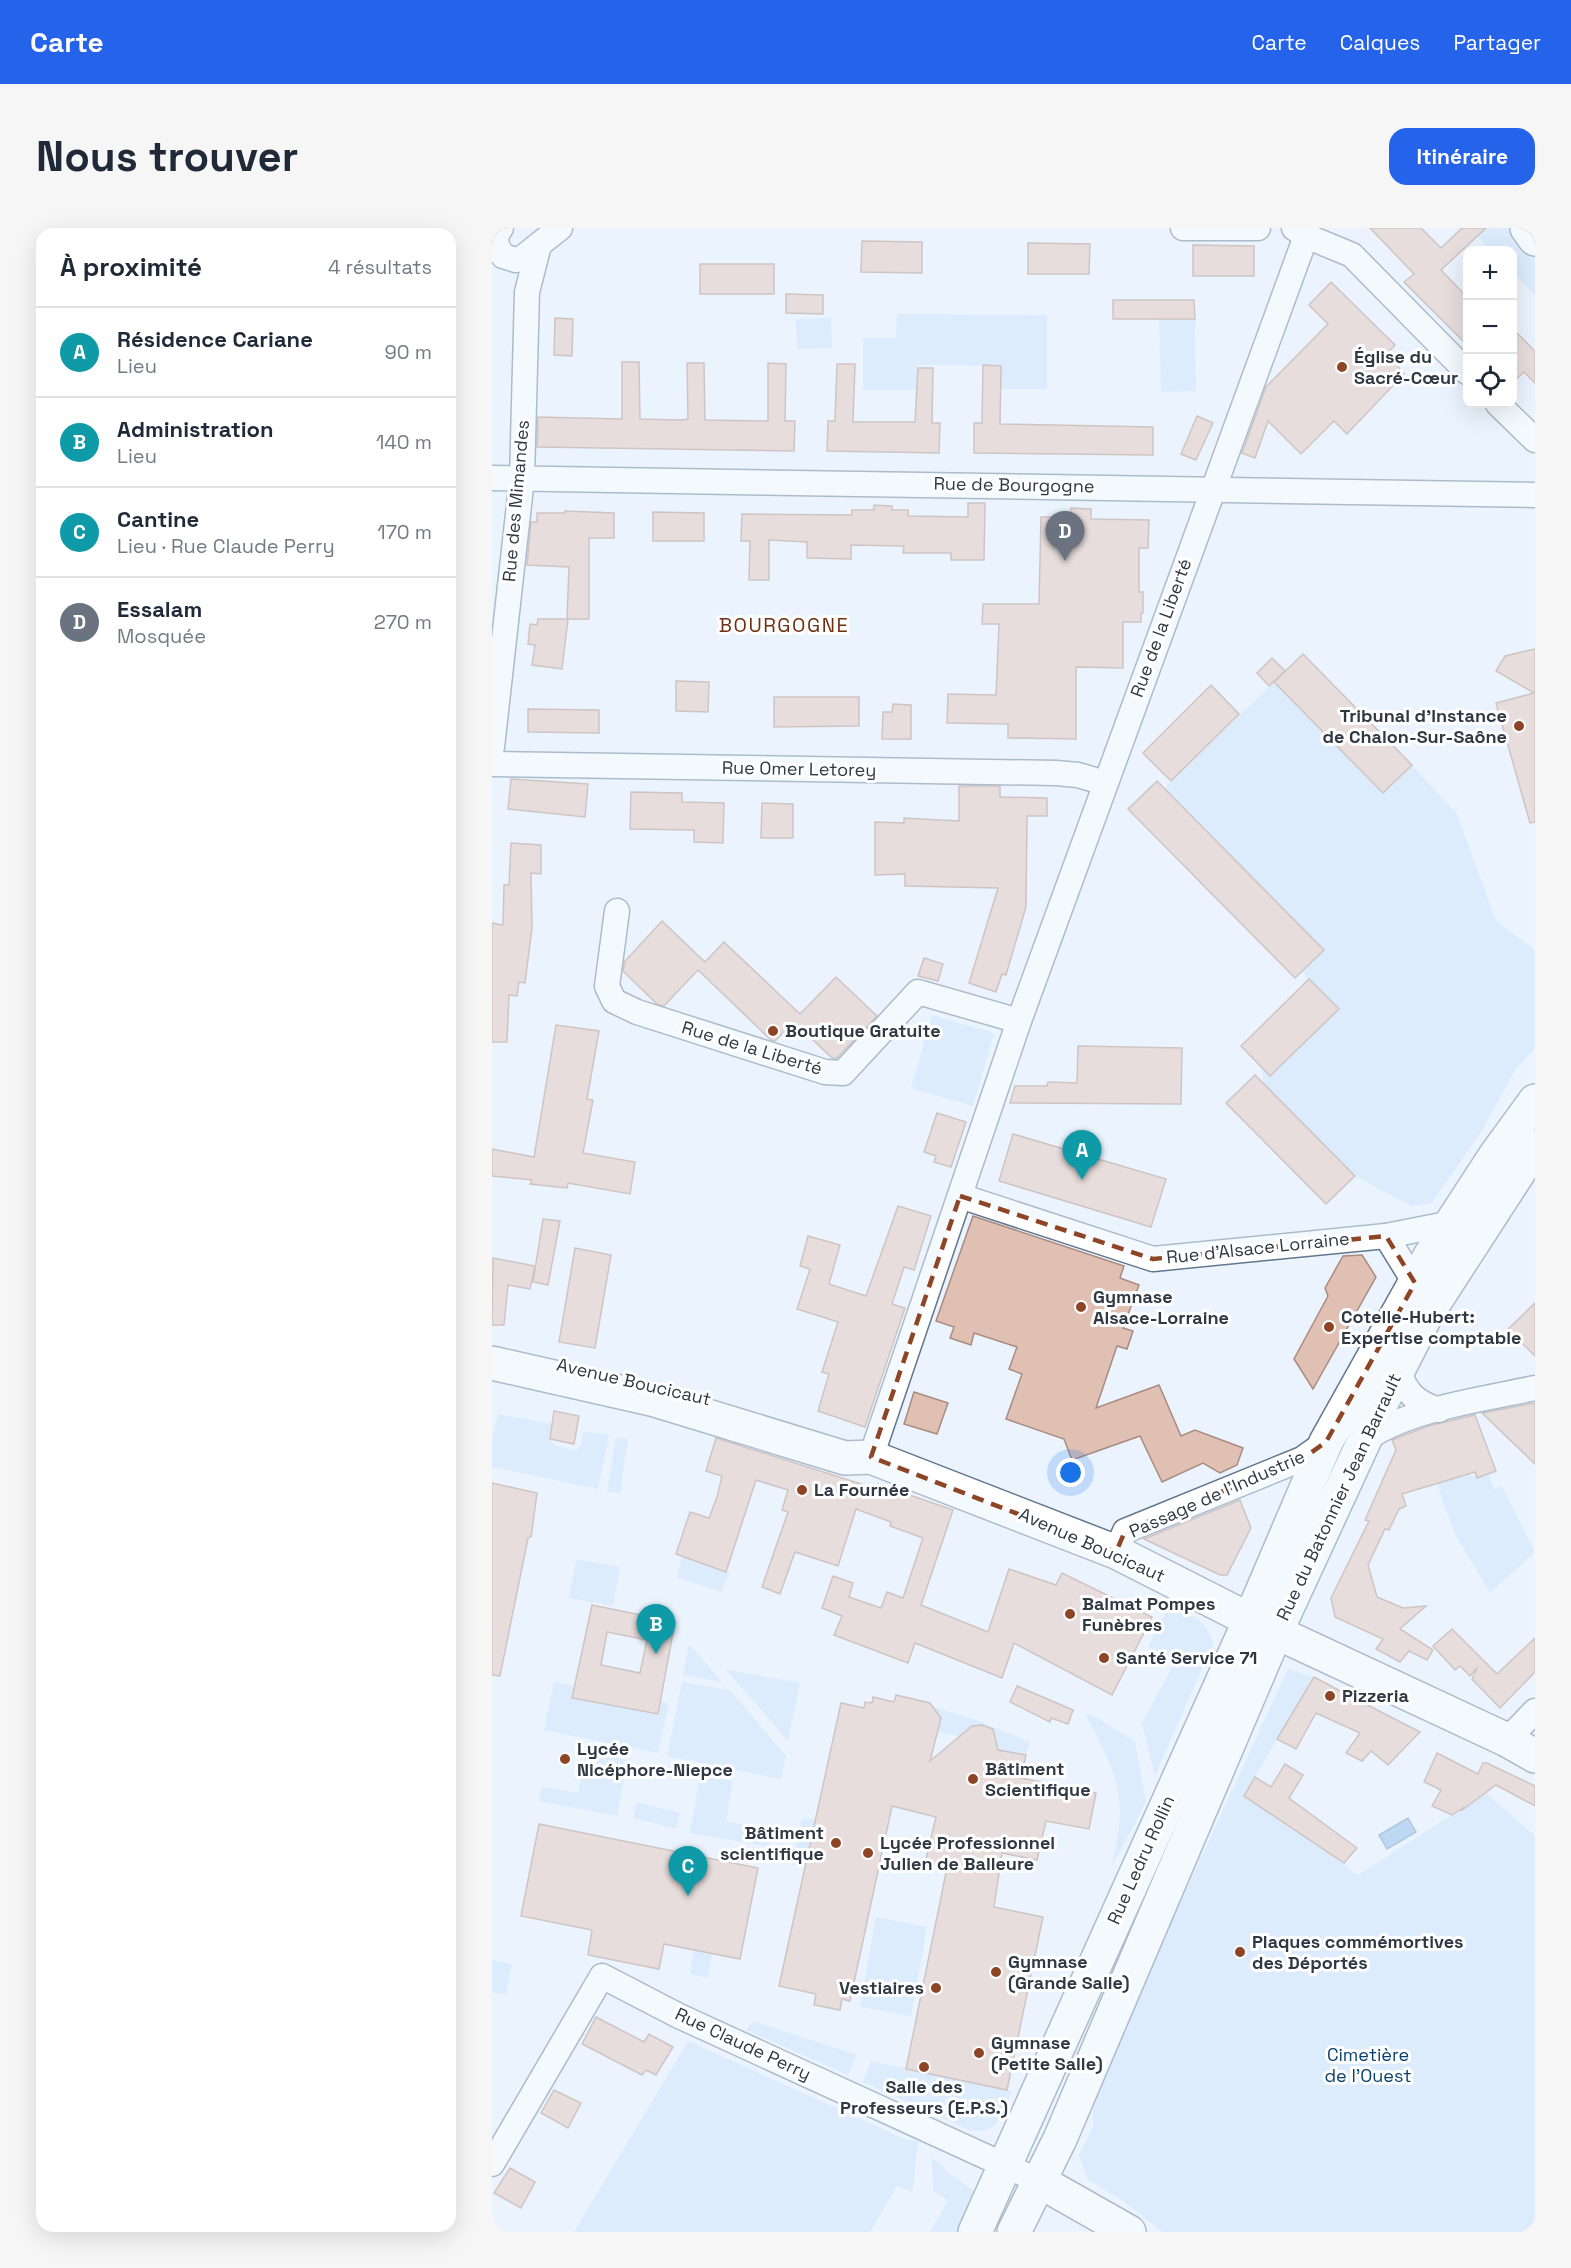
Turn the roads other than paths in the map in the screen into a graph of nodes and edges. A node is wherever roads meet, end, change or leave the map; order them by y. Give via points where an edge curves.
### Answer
1 (560, 228) edge
2 (1183, 228) edge
3 (1258, 228) edge
4 (1527, 228) edge
5 (498, 230) edge
6 (1300, 232) edge
7 (1535, 239) edge
8 (539, 245) junction
9 (502, 258) edge
10 (527, 292) junction
11 (1463, 368) edge
12 (1502, 408) edge
13 (1535, 440) edge
14 (492, 478) edge
15 (522, 478) junction
16 (1213, 488) junction
17 (1535, 495) edge
18 (492, 747) edge
19 (492, 764) edge
20 (1105, 783) junction
21 (618, 911) dead end
22 (1019, 1021) junction
23 (1535, 1101) edge
24 (1535, 1147) edge
25 (960, 1196) junction
26 (1452, 1222) junction
27 (1386, 1236) junction
28 (1415, 1283) junction
29 (492, 1354) edge
30 (492, 1363) edge
31 (1398, 1370) junction
32 (1535, 1388) edge
33 (1439, 1410) junction
34 (1364, 1440) junction
35 (1326, 1442) junction
36 (871, 1457) junction
37 (1116, 1552) junction
38 (1263, 1626) junction
39 (1535, 1711) edge
40 (1507, 1740) junction
41 (1535, 1756) edge
42 (1060, 2139) junction
43 (492, 2164) edge
44 (1004, 2165) junction
45 (1039, 2181) junction
46 (1082, 2203) junction
47 (975, 2232) edge
48 (1014, 2232) edge
49 (1129, 2232) edge

1 - 8 street
2 - 3 street
4 - 7 main road
5 - 9 street
6 - 11 street via 1352,255
6 - 16 street, Rue de la Liberté
8 - 9 street via 522,258
8 - 10 street, Rue des Mimandes
9 - 10 street
10 - 15 street, Rue des Mimandes
12 - 13 street
14 - 15 street, Rue de Bourgogne
15 - 16 street, Rue de Bourgogne
15 - 18 street, Rue des Mimandes
16 - 17 street, Rue de Bourgogne
16 - 20 street, Rue de la Liberté
19 - 20 street, Rue Omer Letorey via 1056,772
20 - 22 street, Rue de la Liberté
21 - 22 street, Rue de la Liberté via 608,986 614,1001 637,1012 825,1072 843,1073 918,992
22 - 25 street, Rue de la Liberté
23 - 26 main road, Rue du Batonnier Jean Barrault
24 - 31 main road, Rue du Batonnier Jean Barrault via 1425,1317
25 - 27 street, Rue d'Alsace Lorraine via 1153,1259
25 - 36 street, Rue de la Liberté
26 - 27 street, Rue d'Alsace Lorraine
26 - 28 main road, Rue du Batonnier Jean Barrault
27 - 28 street
28 - 35 main road, Rue du Batonnier Jean Barrault
29 - 36 main road, Avenue Boucicaut via 650,1382 862,1444
30 - 36 main road, Avenue Boucicaut via 655,1400 845,1458
31 - 33 street via 1406,1391 1419,1403
31 - 34 main road, Rue du Batonnier Jean Barrault
32 - 33 street
33 - 34 street via 1384,1426
34 - 38 main road, Rue du Batonnier Jean Barrault
35 - 37 street, Passage de l'Industrie via 1302,1459 1125,1531
35 - 38 main road, Rue du Batonnier Jean Barrault
36 - 37 main road, Avenue Boucicaut
37 - 38 main road, Avenue Boucicaut
38 - 40 main road, Avenue Boucicaut
38 - 42 main road, Rue Ledru Rollin
38 - 44 main road, Rue Ledru Rollin
39 - 40 street
40 - 41 main road, Avenue Boucicaut
42 - 45 main road, Rue Ledru Rollin
42 - 46 main road, Rue Claude Perry via 1065,2178
43 - 44 street, Rue Claude Perry via 602,1976 679,2016
44 - 45 street, Rue Claude Perry
44 - 47 main road, Rue Ledru Rollin
45 - 46 main road, Rue Claude Perry
45 - 48 main road, Rue Ledru Rollin
46 - 49 main road, Rue Claude Perry

